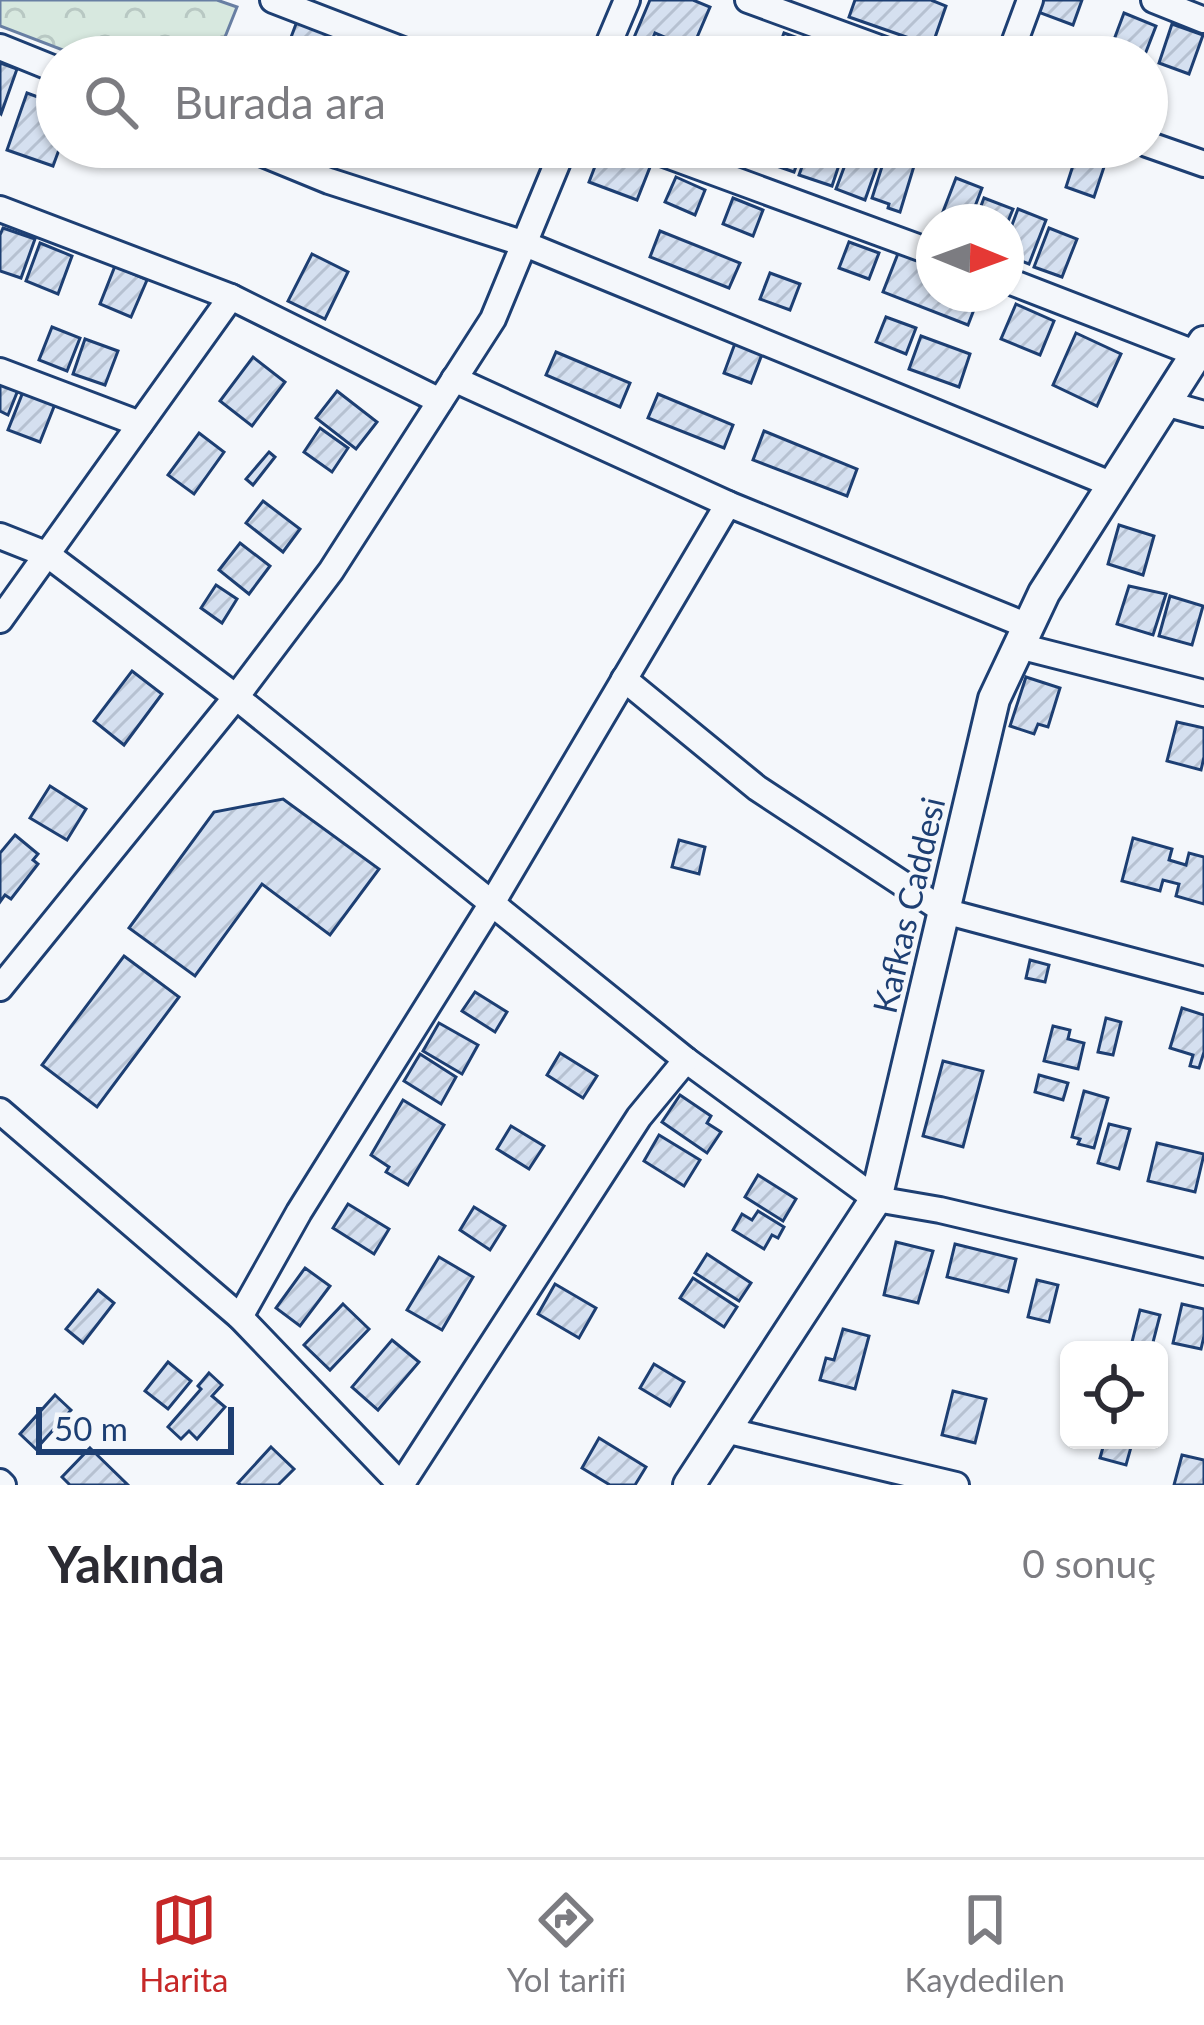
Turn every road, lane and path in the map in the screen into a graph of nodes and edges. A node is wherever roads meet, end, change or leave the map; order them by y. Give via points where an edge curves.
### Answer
1 (273, 0) edge
2 (628, 0) edge
3 (748, 0) edge
4 (1030, 0) edge
5 (1154, 0) edge
6 (1204, 20) edge
7 (366, 36) edge
8 (612, 36) edge
9 (847, 36) edge
10 (1017, 36) edge
11 (0, 47) edge
12 (36, 62) edge
13 (1168, 151) edge
14 (1204, 164) edge
15 (297, 168) edge
16 (556, 168) edge
17 (702, 168) edge
18 (0, 209) edge
19 (524, 244) junction
20 (916, 246) edge
21 (1024, 286) edge
22 (231, 297) junction
23 (1200, 348) edge
24 (0, 370) edge
25 (447, 390) junction
26 (1165, 403) junction
27 (1204, 414) edge
28 (140, 424) junction
29 (1113, 485) junction
30 (728, 504) junction
31 (0, 536) edge
32 (48, 555) junction
33 (0, 620) edge
34 (1024, 636) junction
35 (624, 679) junction
36 (1204, 693) edge
37 (236, 697) junction
38 (491, 903) junction
39 (944, 910) junction
40 (1204, 980) edge
41 (0, 988) edge
42 (686, 1060) junction
43 (0, 1111) edge
44 (876, 1199) junction
45 (1204, 1272) edge
46 (240, 1317) junction
47 (725, 1430) junction
48 (401, 1485) edge
49 (689, 1485) edge
50 (956, 1485) edge

1 - 7 street
2 - 8 street
3 - 9 street
4 - 10 street
5 - 6 street
11 - 12 street
13 - 14 street
15 - 19 street
16 - 19 street
17 - 20 street
18 - 22 street
19 - 25 street via 494,319
19 - 29 street
21 - 23 street
22 - 25 street
22 - 28 street
23 - 26 street, Kafkas Caddesi
24 - 28 street
25 - 30 street
25 - 37 street via 331,571
26 - 27 street
26 - 29 street, Kafkas Caddesi
28 - 32 street
29 - 34 street, Kafkas Caddesi
30 - 34 street
30 - 35 street
31 - 32 street
32 - 33 street
32 - 37 street
34 - 36 street
34 - 39 street, Kafkas Caddesi via 994,699
35 - 38 street
35 - 39 street via 757,788
37 - 38 street
37 - 41 street
38 - 42 street
38 - 46 street
39 - 40 street
39 - 44 street, Kafkas Caddesi
42 - 44 street
42 - 48 street via 639,1117
43 - 46 street
44 - 45 street
44 - 47 street, Kafkas Caddesi
46 - 48 street
47 - 49 street, Kafkas Caddesi
47 - 50 street

